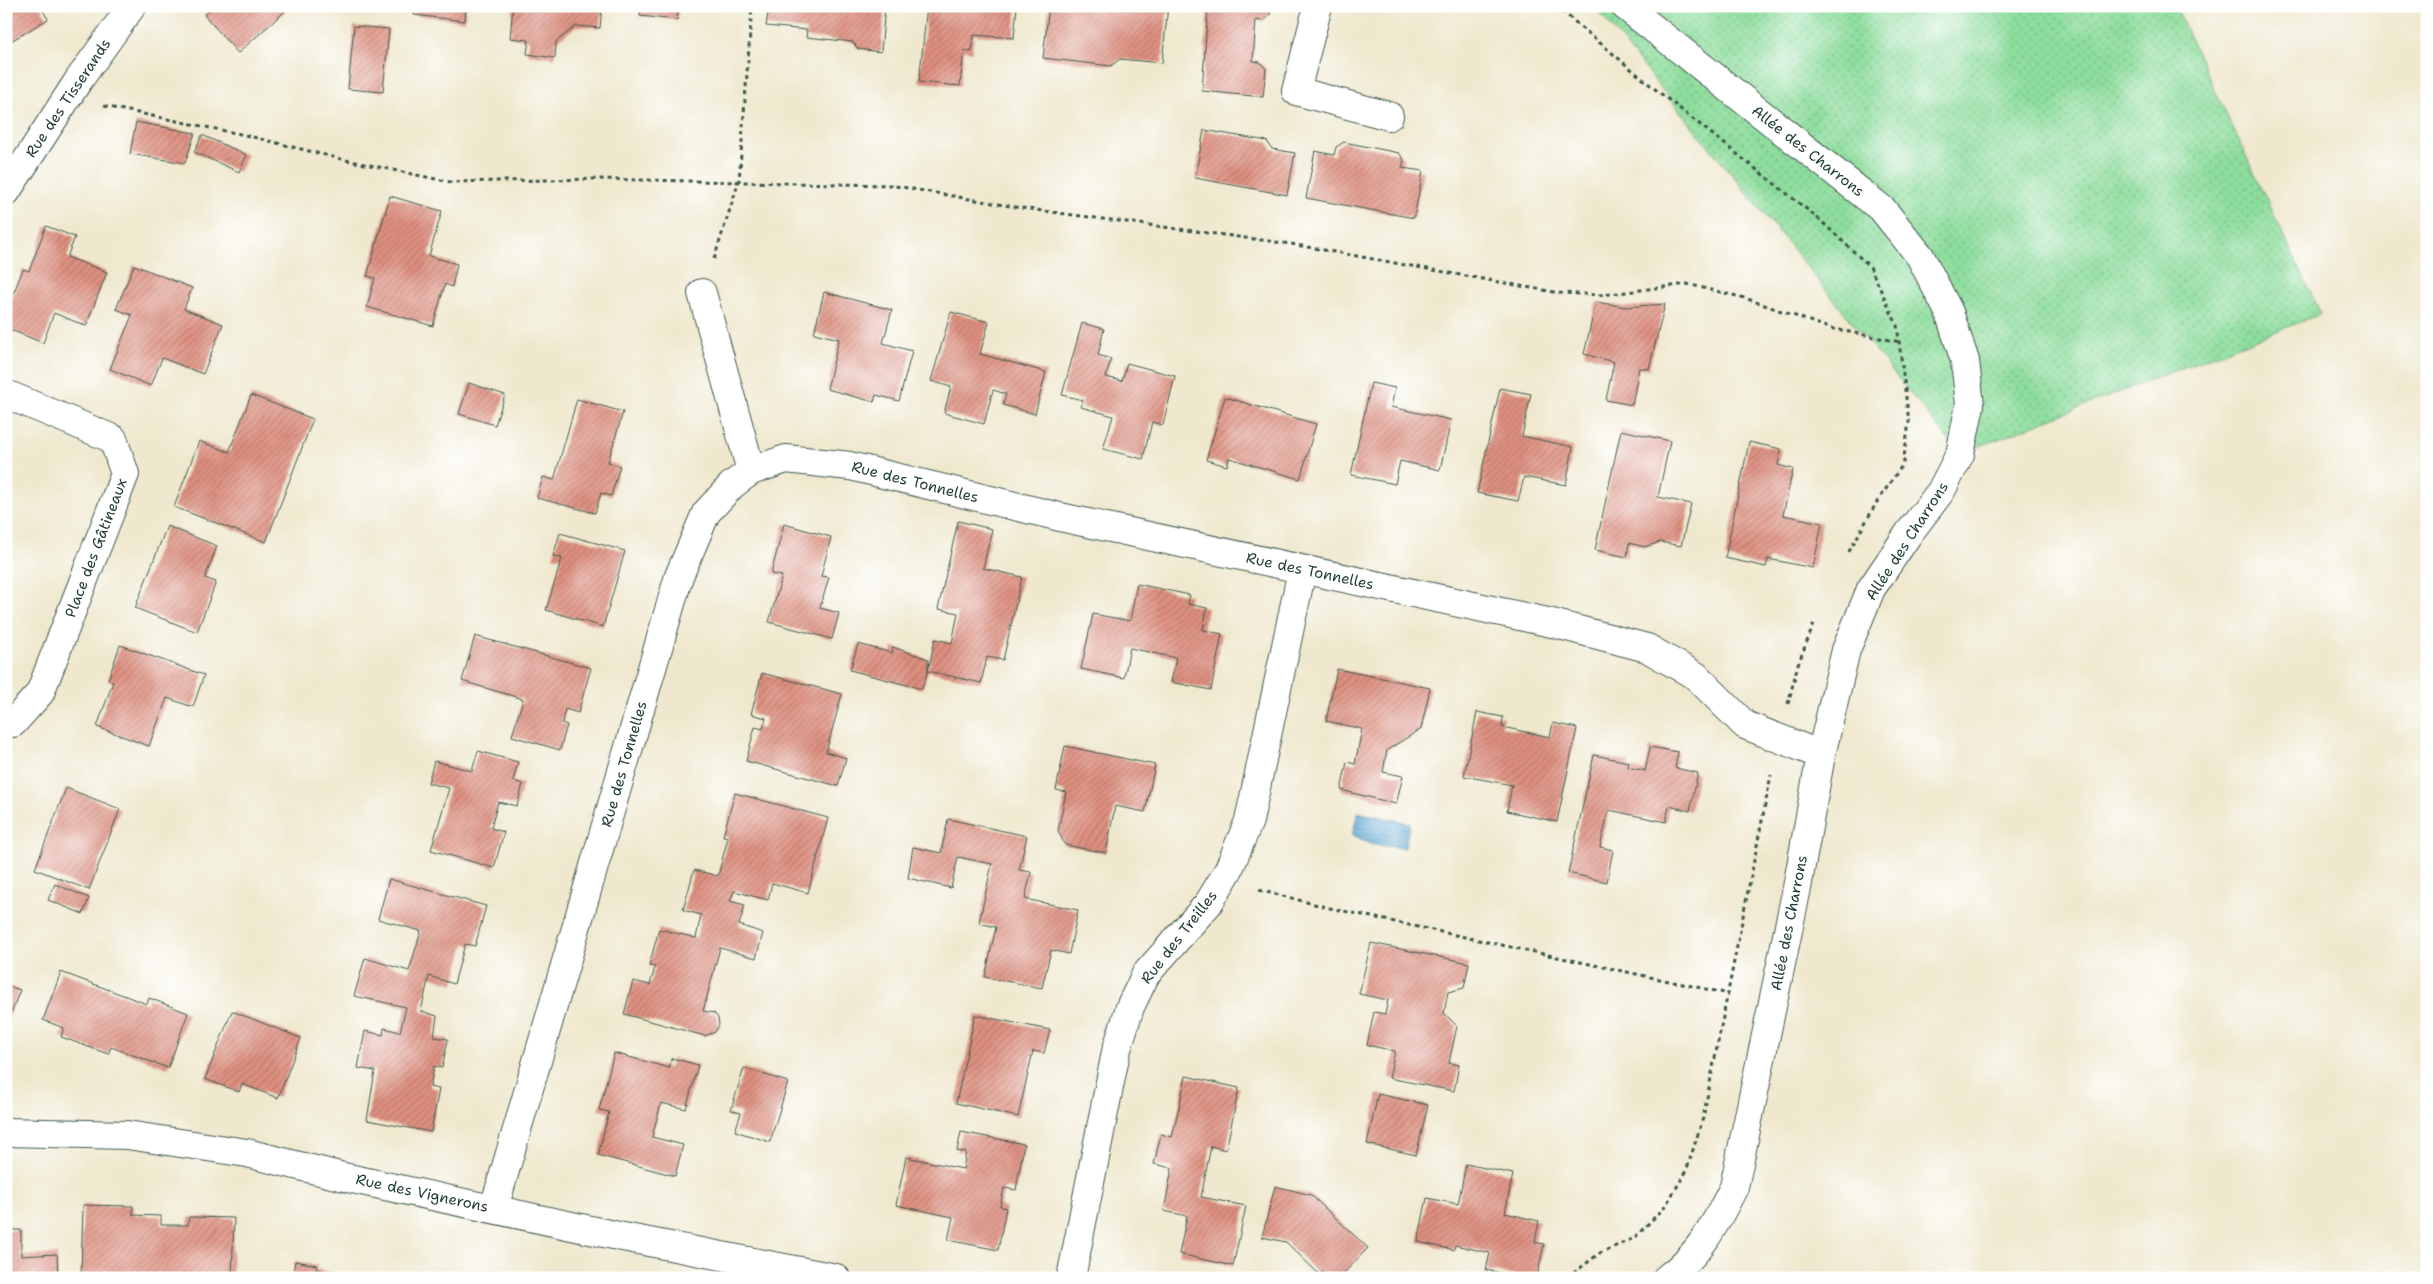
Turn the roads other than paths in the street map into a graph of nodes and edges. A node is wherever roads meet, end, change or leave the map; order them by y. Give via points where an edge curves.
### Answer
1 (132, 6) edge
2 (1318, 6) edge
3 (1625, 6) edge
4 (1388, 116) dead end
5 (6, 192) edge
6 (702, 293) road end
7 (6, 394) edge
8 (751, 471) junction
9 (1302, 570) junction
10 (6, 723) edge
11 (1821, 755) junction
12 (6, 1132) edge
13 (494, 1208) junction
14 (836, 1278) edge
15 (1071, 1278) edge
16 (1667, 1278) edge

1 - 5 street, Rue des Tisserands via 78,81
2 - 4 street via 1296,91
3 - 11 street, Allée des Charrons via 1883,210 1920,256 1949,312 1965,361 1970,405 1960,454 1941,491 1871,589 1846,650
6 - 8 street
7 - 10 street, Place des Gâtineaux via 114,439 126,474 40,693 14,723
8 - 9 street, Rue des Tonnelles via 786,459 850,466 1060,518
8 - 13 street, Rue des Tonnelles via 732,485 706,513 679,576
9 - 11 street, Rue des Tonnelles via 1552,623 1647,648 1696,676 1746,725
9 - 15 street, Rue des Treilles via 1249,821 1208,904 1146,974 1130,1007 1116,1052
11 - 16 street, Allée des Charrons via 1734,1186 1712,1230 1687,1263
12 - 13 street, Rue des Vignerons via 127,1135 247,1153
13 - 14 street, Rue des Vignerons via 623,1237

